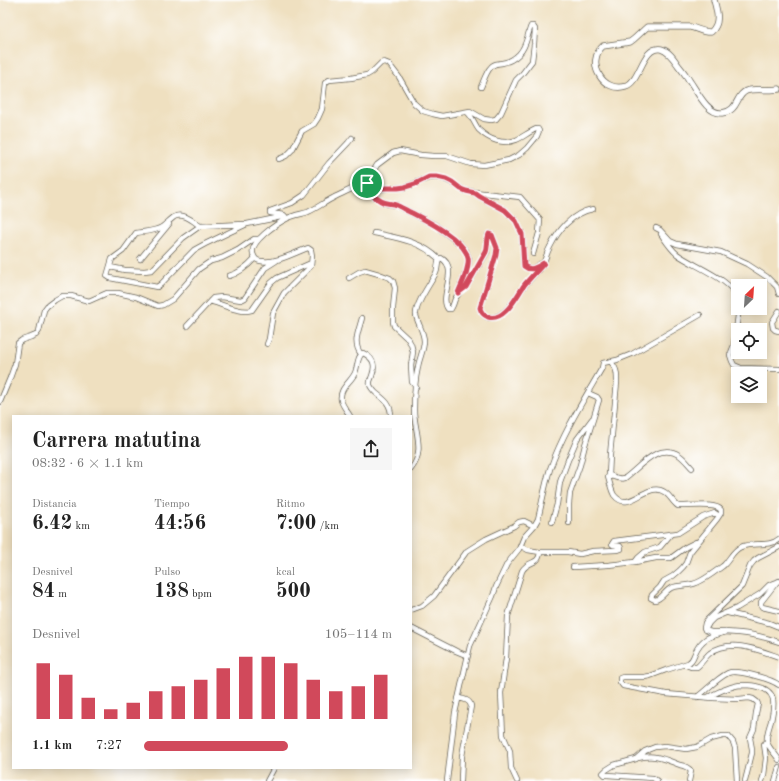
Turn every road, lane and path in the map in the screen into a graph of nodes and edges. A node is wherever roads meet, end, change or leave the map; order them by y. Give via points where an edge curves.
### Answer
1 (714, 0) edge
2 (481, 87) dead end
3 (779, 89) edge
4 (466, 112) junction
5 (352, 138) dead end
6 (279, 159) dead end
7 (367, 183) junction
8 (475, 193) junction
9 (592, 208) dead end
10 (175, 216) junction
11 (288, 218) junction
12 (247, 224) junction
13 (200, 226) junction
14 (374, 233) dead end
15 (258, 239) junction
16 (533, 254) dead end
17 (255, 258) junction
18 (140, 259) dead end
19 (439, 259) junction
20 (277, 260) junction
21 (311, 263) junction
22 (544, 263) junction
23 (110, 268) junction
24 (229, 276) dead end
25 (349, 278) dead end
26 (731, 287) edge
27 (458, 293) junction
28 (779, 294) edge
29 (210, 301) junction
30 (779, 310) edge
31 (700, 315) dead end
32 (737, 315) edge
33 (362, 318) dead end
34 (187, 326) dead end
35 (779, 331) edge
36 (267, 344) dead end
37 (360, 354) junction
38 (610, 361) junction
39 (779, 369) edge
40 (416, 387) junction
41 (588, 393) junction
42 (0, 402) edge
43 (349, 415) edge
44 (391, 415) edge
45 (594, 416) junction
46 (412, 468) edge
47 (692, 468) dead end
48 (609, 475) junction
49 (718, 516) junction
50 (552, 522) dead end
51 (569, 523) dead end
52 (534, 526) junction
53 (671, 534) junction
54 (779, 539) edge
55 (700, 540) junction
56 (521, 546) junction
57 (779, 547) edge
58 (540, 552) junction
59 (635, 562) junction
60 (573, 567) dead end
61 (778, 582) edge
62 (412, 610) edge
63 (779, 611) edge
64 (728, 613) junction
65 (779, 627) edge
66 (412, 629) edge
67 (706, 630) junction
68 (726, 632) junction
69 (779, 642) edge
70 (468, 656) junction
71 (779, 657) edge
72 (684, 664) junction
73 (779, 685) edge
74 (697, 697) junction
75 (708, 697) junction
76 (458, 698) junction
77 (767, 742) junction
78 (638, 758) junction
79 (779, 760) edge
80 (779, 767) edge
81 (273, 770) edge
82 (267, 781) edge
83 (447, 781) edge
84 (461, 781) edge
85 (518, 781) edge
86 (657, 781) edge
87 (689, 781) edge
88 (737, 781) edge
89 (745, 781) edge
90 (762, 781) edge
91 (775, 781) edge

1 - 3 main road via 718,18 711,32 690,26 647,27 630,42 603,46 596,56 598,74 609,86 627,86 635,79 651,51 656,49 665,50 670,54 702,99 717,112 734,108 746,91
2 - 4 street via 491,66 512,60 519,54 533,26 535,29 532,61 516,80 501,113 496,119 491,120 470,111
4 - 6 street via 442,116 423,111 414,103 389,64 384,62 366,75 325,83 322,109 318,118 314,124 302,131 292,150
4 - 7 street via 487,137 496,141 516,140 536,128 539,131 527,148 519,154 509,160 484,165 471,164 447,156 400,151 393,153 377,165
5 - 11 street via 304,195 292,204 270,211
7 - 8 street via 378,188 398,188 429,177 437,177
7 - 11 street via 309,211
7 - 27 street via 369,192 381,201 396,205 434,225 466,251 468,267
8 - 16 street via 520,197 540,220
8 - 22 street via 505,210 516,221 522,234 524,266 532,269
9 - 22 street via 575,216 566,224 550,247
10 - 13 street via 182,215
10 - 18 street
10 - 23 street via 161,228 136,233 112,259
11 - 12 street via 281,217
11 - 15 street
12 - 13 street
12 - 23 street via 194,250 157,287 110,278 107,276
13 - 23 street via 183,238 152,270
14 - 19 street via 419,245
15 - 17 street via 252,248
15 - 42 street via 199,269 172,300 162,305 158,306 118,293 107,293 89,300 62,296 55,300 44,310 39,331 31,338 18,343 15,364
17 - 20 street via 261,261
17 - 24 street via 247,268
19 - 27 street via 444,260 448,267 445,298 445,306 448,309 451,309
19 - 40 street via 437,272 416,314 424,345 417,368
20 - 21 street via 308,248 311,250
20 - 29 street via 265,268 245,298 241,300 222,297
21 - 29 street via 277,278 248,312
21 - 36 street via 278,302 273,313
22 - 27 street via 505,312 491,318 485,316 480,308 497,248 492,235 489,234 486,252 466,287
25 - 40 street via 365,270 393,281 393,322 411,344 412,382
26 - 28 street via 678,254 656,228 676,244 721,252 747,264 767,277 777,287
29 - 34 street
30 - 35 street via 772,322 773,328
31 - 38 street via 639,350
32 - 39 street via 734,345 730,355 734,365 741,368
33 - 37 street via 356,337
37 - 43 street via 358,367 344,386 342,394 341,400
37 - 44 street via 363,353 373,360 370,386 390,406
38 - 41 street via 603,363
38 - 48 street via 617,370 617,382
40 - 46 street via 414,411 419,445
41 - 45 street via 599,400
41 - 52 street via 556,453
45 - 50 street via 577,439 568,460 560,482
45 - 51 street via 570,493
47 - 48 street via 675,452 665,451 656,453 623,478 616,479
48 - 49 street via 613,492 621,500 630,501 648,490 658,489 666,492 678,506 714,506 720,510
49 - 53 street via 715,513 703,517 678,533
49 - 55 street
52 - 56 street via 524,537
52 - 62 street via 524,521 519,522 467,551 434,596 422,606
53 - 58 street via 614,541 612,545 621,548 616,550 580,554
53 - 59 street via 660,547 645,552
54 - 55 street via 776,542 746,544 737,548 725,564 704,579 694,584 674,586 658,600 651,599 664,581 683,567 690,552
55 - 59 street via 671,558
56 - 58 street
56 - 70 street via 507,564 470,646
57 - 67 street via 754,561 742,586 707,620 704,626
58 - 85 street via 537,560 527,564 522,571 508,619 501,693 503,735 510,751 511,768
59 - 60 street
61 - 63 street via 761,605
61 - 64 street
64 - 65 street
64 - 67 street via 714,618
66 - 70 street
67 - 68 street
68 - 69 street via 746,633
68 - 72 street via 710,636 702,642 691,662
70 - 76 street
71 - 72 street via 735,646 710,653 697,667
72 - 74 street via 650,676 623,677 620,678 620,682 623,686 658,693
73 - 74 street via 769,679 732,672
74 - 75 street
75 - 77 street via 742,685 766,689 773,697
75 - 89 street via 749,698 758,704 750,738 752,749
76 - 83 street
76 - 84 street via 471,703 462,756
77 - 79 street
77 - 90 street via 764,744 766,758
78 - 86 street via 619,763 603,774 653,778
78 - 87 street via 661,758 687,767 691,771
78 - 88 street via 655,747 686,749 697,747 711,739 728,736 735,748
80 - 91 street
81 - 82 street

